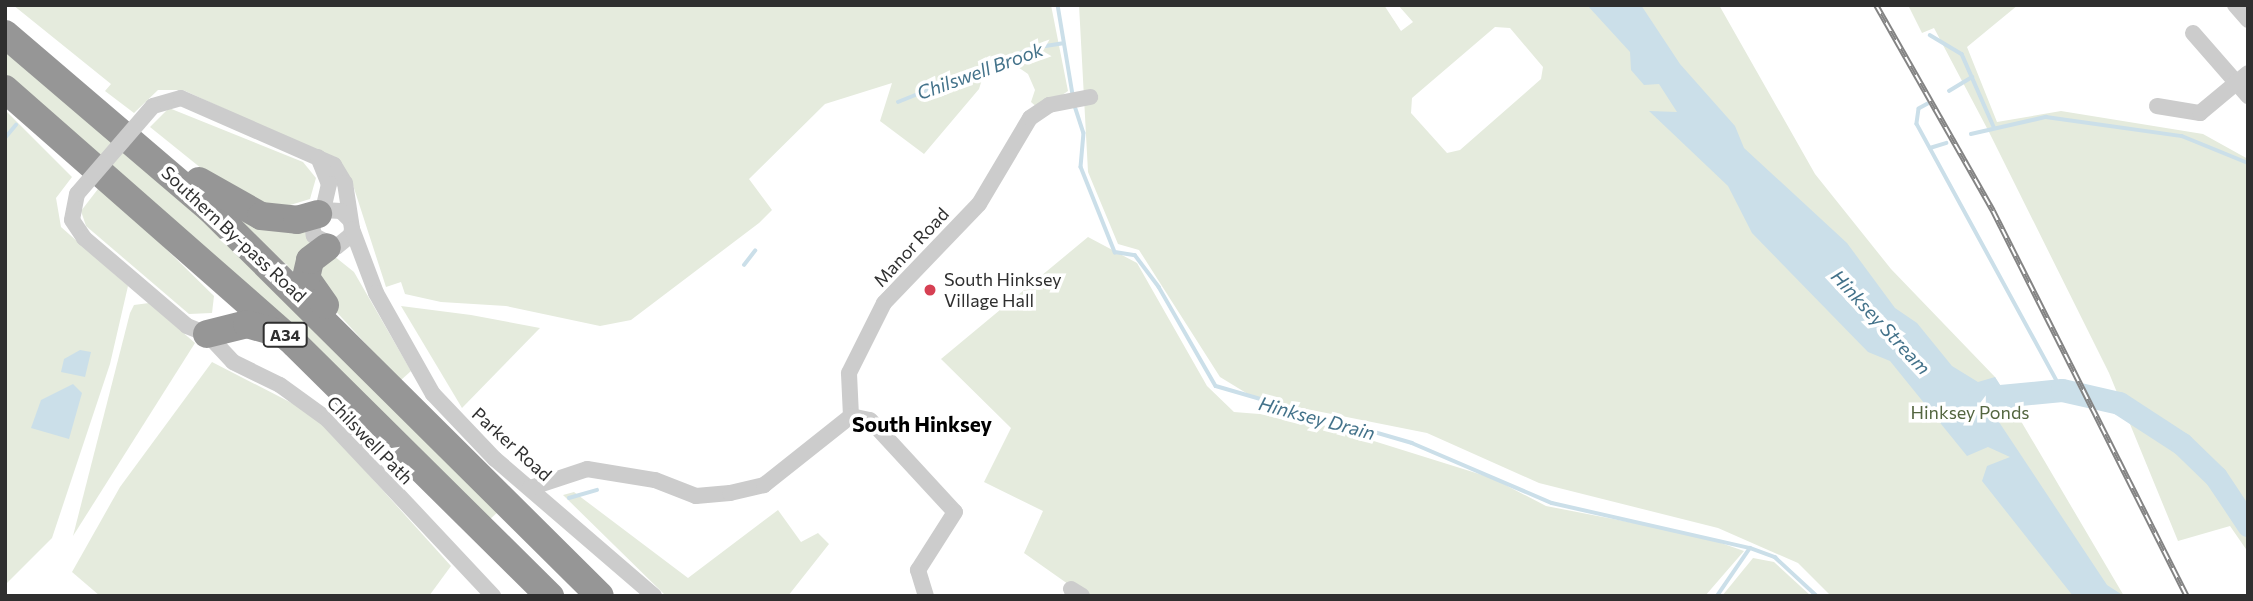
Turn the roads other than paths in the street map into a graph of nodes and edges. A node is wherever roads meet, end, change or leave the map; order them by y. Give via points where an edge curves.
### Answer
1 (2235, 5) edge
2 (2248, 20) edge
3 (2193, 33) dead end
4 (5, 34) edge
5 (2242, 78) edge
6 (5, 89) edge
7 (2248, 96) edge
8 (1079, 98) dead end
9 (2157, 106) dead end
10 (107, 118) junction
11 (318, 158) junction
12 (77, 194) joint
13 (320, 212) junction
14 (351, 225) junction
15 (332, 247) junction
16 (214, 269) junction
17 (376, 293) junction
18 (207, 334) junction
19 (295, 344) junction
20 (373, 370) junction
21 (851, 416) junction
22 (530, 488) junction
23 (493, 596) edge
24 (550, 596) edge
25 (600, 596) edge
26 (654, 596) edge
27 (926, 596) edge

1 - 2 street
3 - 5 street
4 - 10 highway, Southern By-pass Road / A34
5 - 7 street
5 - 9 street via 2200,113
6 - 16 highway, A34
8 - 21 street, Manor Road via 1030,118 979,204 884,303 849,373
10 - 13 highway via 247,210 280,221
10 - 20 highway, Southern By-pass Road / A34
11 - 12 street, Parker Road, bridge via 181,98 153,106
11 - 13 street via 329,184
11 - 14 street, Parker Road via 342,173
12 - 18 street, Chilswell Path via 72,220 84,238 187,326
13 - 14 street via 341,211
13 - 15 street via 314,236
14 - 15 street
14 - 17 street, Parker Road
15 - 17 street, Parker Road
15 - 20 highway via 310,260 309,287
16 - 18 highway via 227,305
16 - 19 highway, A34
17 - 22 street, Parker Road via 433,394
18 - 19 highway via 258,324
18 - 23 street, Chilswell Path via 233,362 280,385 327,419
19 - 24 highway, A34
20 - 25 highway, Southern By-pass Road / A34
21 - 22 street via 764,485 730,493 696,496 655,480 587,469
21 - 27 street via 870,419 955,512 918,570
22 - 26 street, Parker Road

